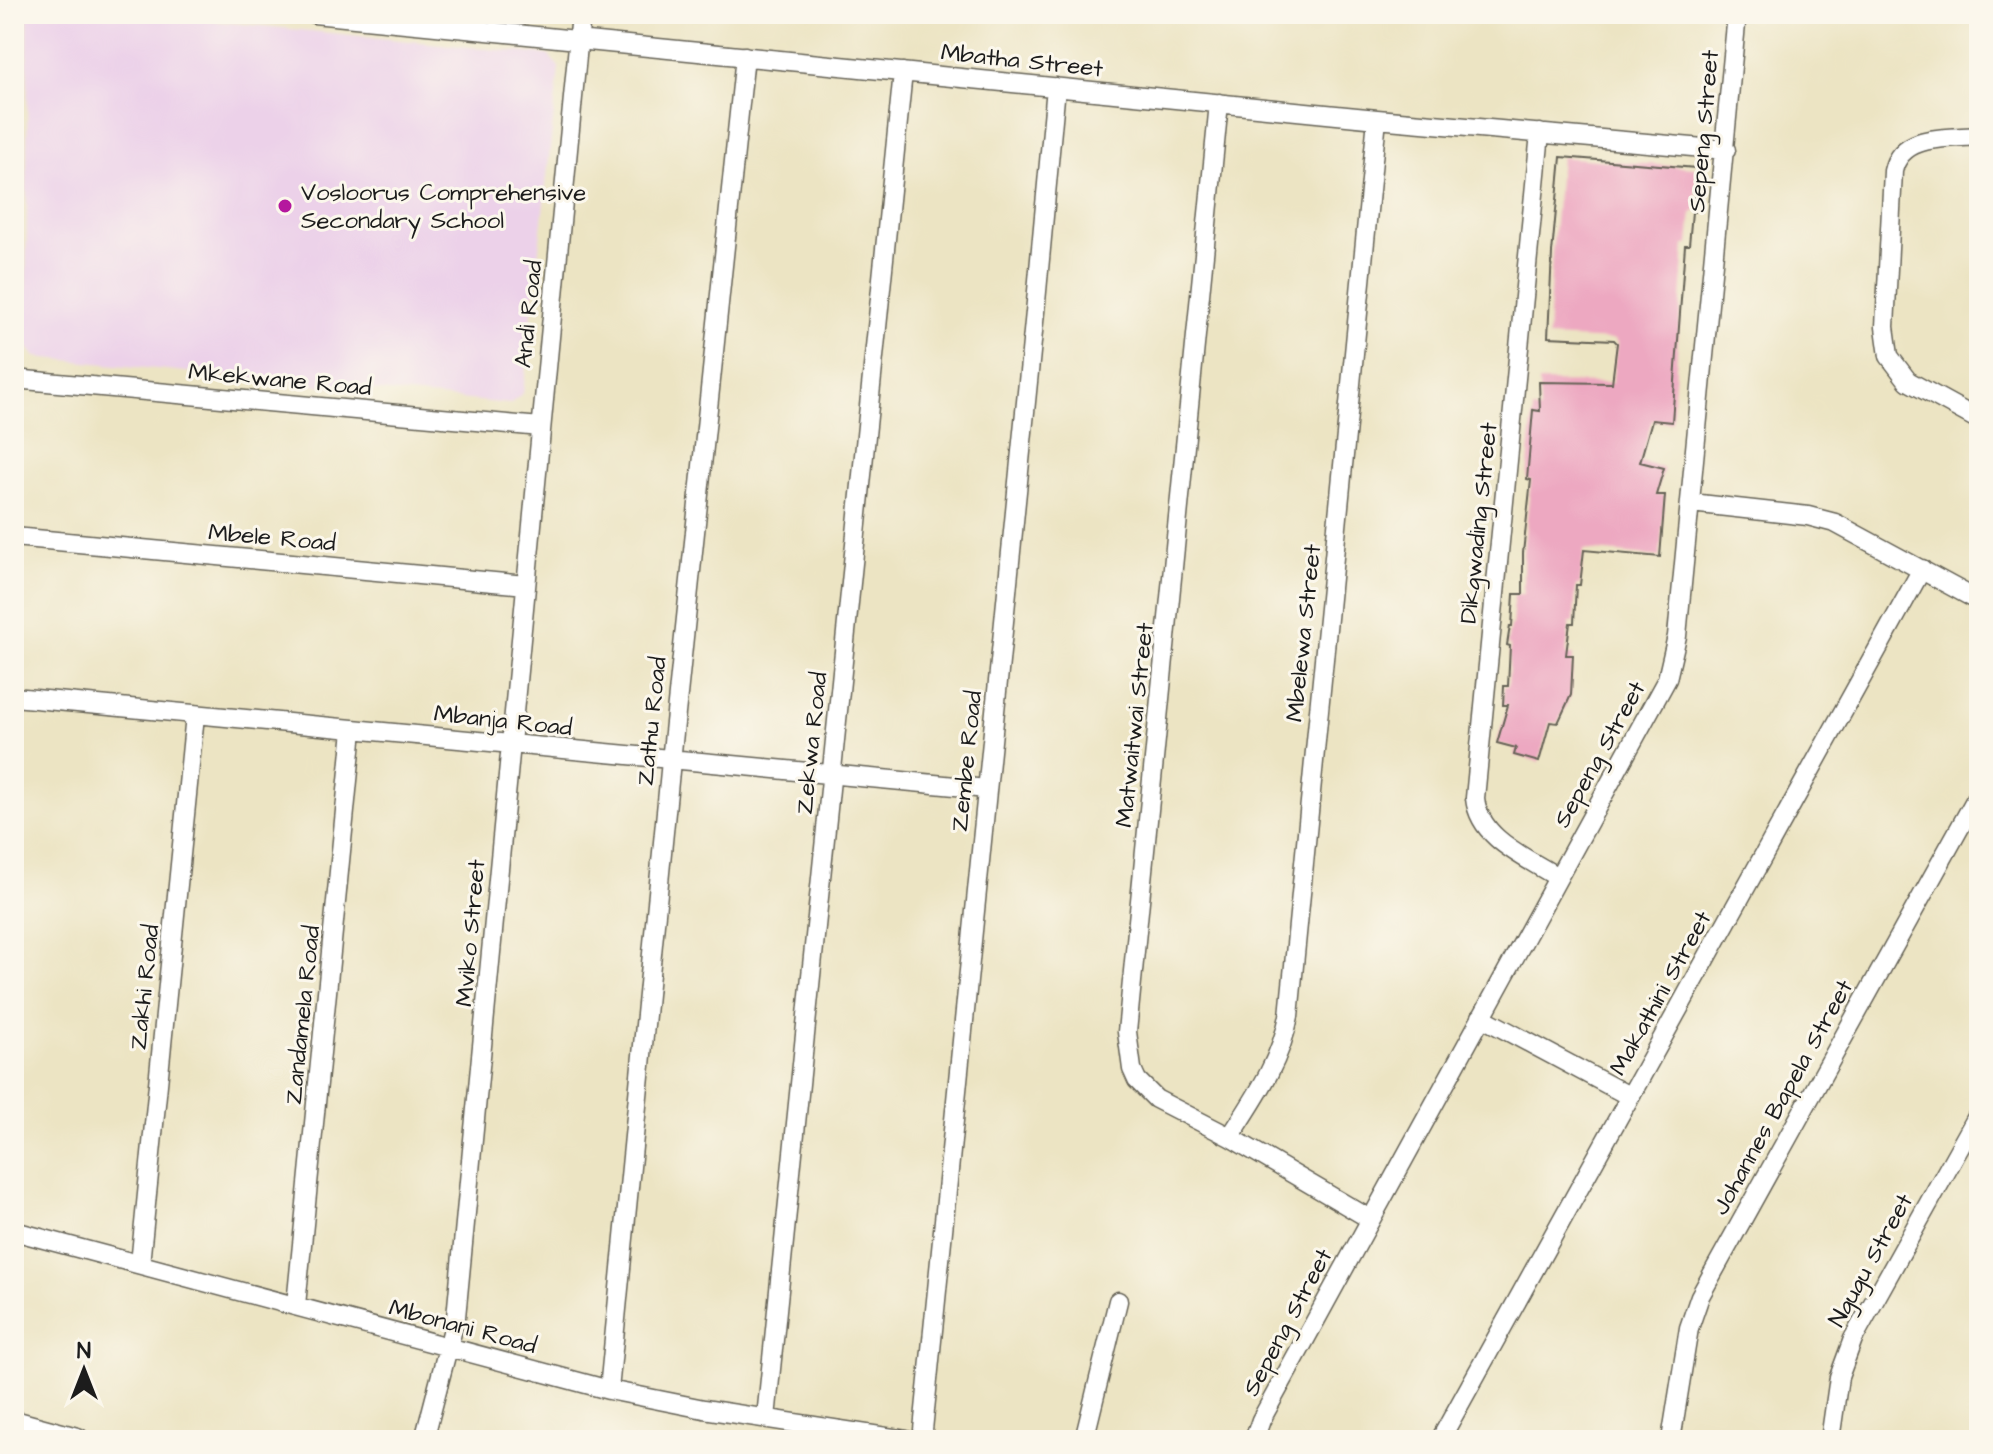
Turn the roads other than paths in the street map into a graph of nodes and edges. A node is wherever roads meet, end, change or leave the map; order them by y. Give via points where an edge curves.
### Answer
1 (314, 14) edge
2 (581, 14) edge
3 (1737, 14) edge
4 (578, 40) junction
5 (745, 56) junction
6 (903, 72) junction
7 (1056, 87) junction
8 (1219, 103) junction
9 (1377, 119) junction
10 (1540, 133) junction
11 (1979, 136) edge
12 (1726, 150) junction
13 (14, 379) edge
14 (1979, 420) edge
15 (541, 427) junction
16 (1691, 503) junction
17 (14, 537) edge
18 (1922, 569) junction
19 (526, 585) junction
20 (1979, 601) edge
21 (14, 697) edge
22 (195, 715) junction
23 (353, 730) junction
24 (512, 745) junction
25 (671, 761) junction
26 (832, 776) junction
27 (987, 789) junction
28 (1979, 793) edge
29 (1557, 877) junction
30 (1481, 1017) junction
31 (1629, 1096) junction
32 (1979, 1113) edge
33 (1230, 1137) junction
34 (1370, 1219) junction
35 (14, 1231) edge
36 (140, 1264) junction
37 (1118, 1301) dead end
38 (296, 1305) junction
39 (449, 1348) junction
40 (609, 1390) junction
41 (766, 1418) junction
42 (14, 1423) edge
43 (77, 1440) edge
44 (424, 1440) edge
45 (906, 1440) edge
46 (922, 1440) edge
47 (1084, 1440) edge
48 (1254, 1440) edge
49 (1440, 1440) edge
50 (1671, 1440) edge
51 (1830, 1440) edge

1 - 4 street, Mbatha Street
2 - 4 street, Andi Road
3 - 12 street, Sepeng Street
4 - 5 street, Mbatha Street
4 - 15 street, Andi Road
5 - 6 street, Mbatha Street
5 - 25 street, Zathu Road
6 - 7 street, Mbatha Street
6 - 26 street, Zekwa Road
7 - 8 street, Mbatha Street
7 - 27 street, Zembe Road
8 - 9 street, Mbatha Street
8 - 33 street, Matwaitwai Street via 1127,1032 1132,1069 1145,1089
9 - 10 street, Mbatha Street
9 - 33 street, Mbelewa Street via 1289,1016 1271,1072
10 - 12 street, Mbatha Street
10 - 29 street, Dikgwading Street via 1475,798 1479,817 1490,832
11 - 14 street via 1913,143 1897,158 1885,327 1889,356 1902,375
12 - 16 street, Sepeng Street
13 - 15 street, Mkekwane Road
15 - 19 street, Mviko Street
16 - 18 street via 1821,519
16 - 29 street, Sepeng Street via 1677,636 1667,679
17 - 19 street, Mbele Road
18 - 20 street
18 - 31 street, Makathini Street
19 - 24 street, Mviko Street
21 - 22 street, Mbanja Road
22 - 23 street, Mbanja Road
22 - 36 street, Zakhi Road
23 - 24 street, Mbanja Road
23 - 38 street, Zandamela Road
24 - 25 street, Mbanja Road
24 - 39 street, Mviko Street
25 - 26 street, Mbanja Road
25 - 40 street, Zathu Road
26 - 27 street, Mbanja Road
26 - 41 street, Zekwa Road
27 - 46 street, Zembe Road
28 - 50 street, Johannes Bapela Street via 1700,1296 1689,1328
29 - 30 street, Sepeng Street
30 - 31 street
30 - 34 street, Sepeng Street
31 - 49 street, Makathini Street
32 - 51 street, Ngugu Street via 1853,1339 1839,1377
33 - 34 street, Matwaitwai Street
34 - 48 street, Sepeng Street
35 - 36 street, Mbonani Road
36 - 38 street, Mbonani Road
37 - 47 street
38 - 39 street, Mbonani Road
39 - 40 street, Mbonani Road
39 - 44 street, Mviko Street
40 - 41 street, Mbonani Road
41 - 45 street, Mbonani Road
42 - 43 street

